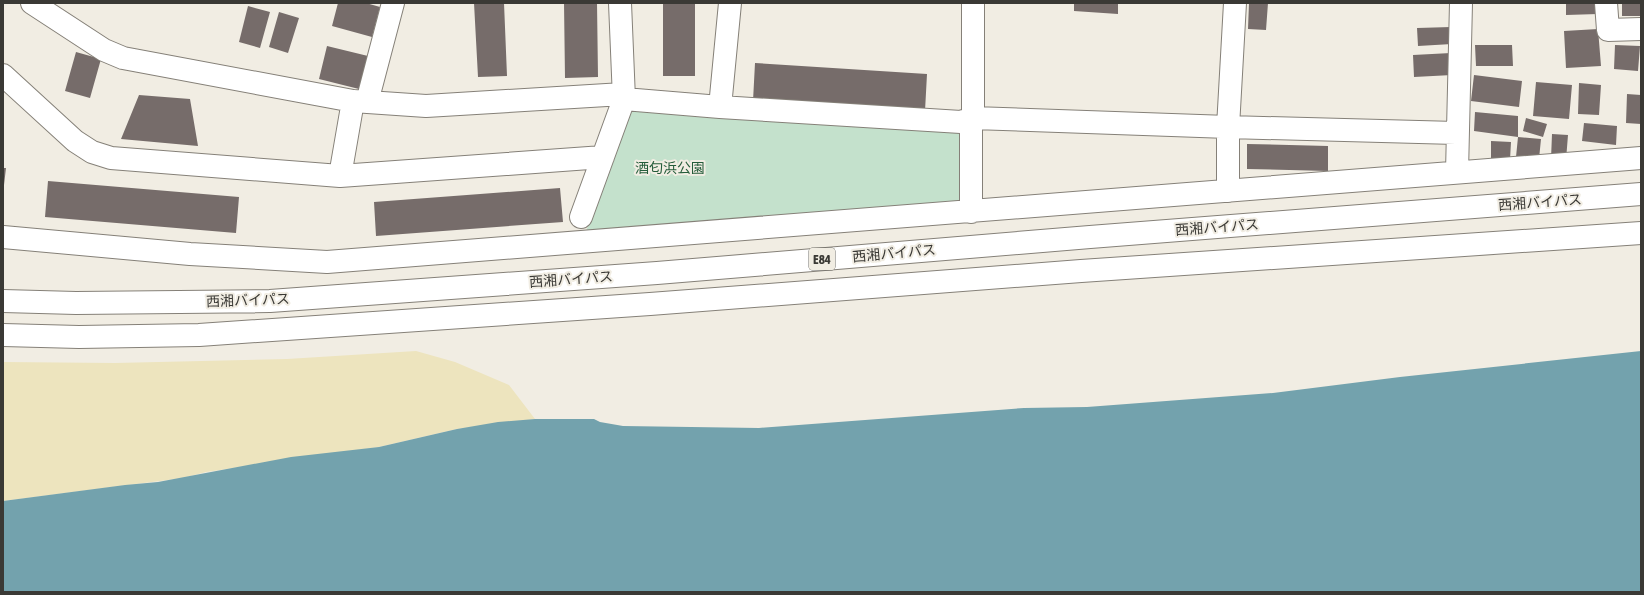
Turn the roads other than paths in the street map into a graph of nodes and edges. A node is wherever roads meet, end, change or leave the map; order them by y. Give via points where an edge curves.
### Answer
1 (32, 3) edge
2 (393, 3) edge
3 (620, 3) edge
4 (730, 3) edge
5 (973, 3) edge
6 (1235, 3) edge
7 (1461, 3) edge
8 (1606, 3) edge
9 (1641, 29) edge
10 (3, 75) edge
11 (623, 97) junction
12 (360, 101) junction
13 (720, 107) junction
14 (974, 118) junction
15 (1228, 127) junction
16 (1456, 133) junction
17 (1639, 155) edge
18 (603, 158) junction
19 (1456, 172) junction
20 (340, 176) junction
21 (1228, 191) junction
22 (1641, 194) edge
23 (971, 212) junction
24 (581, 217) dead end
25 (1641, 233) edge
26 (3, 237) edge
27 (3, 301) edge
28 (3, 334) edge

1 - 12 main road via 104,50 123,58
2 - 12 main road
3 - 11 main road
4 - 13 main road
5 - 14 main road
6 - 15 main road
7 - 16 main road
8 - 9 main road via 1608,30
10 - 20 main road via 75,141 92,152 111,158
11 - 12 main road via 426,106
11 - 13 main road
11 - 18 main road
12 - 20 main road
13 - 14 main road via 961,122
14 - 15 main road
14 - 23 main road via 970,127
15 - 16 main road
15 - 21 main road
16 - 19 main road
17 - 19 main road
18 - 20 main road
18 - 24 main road
19 - 21 main road
21 - 23 main road
22 - 27 main road, 西湘バイパス / E84 via 657,273 270,301
23 - 26 main road via 327,262 190,254
25 - 28 main road, E84 via 199,335 79,337

